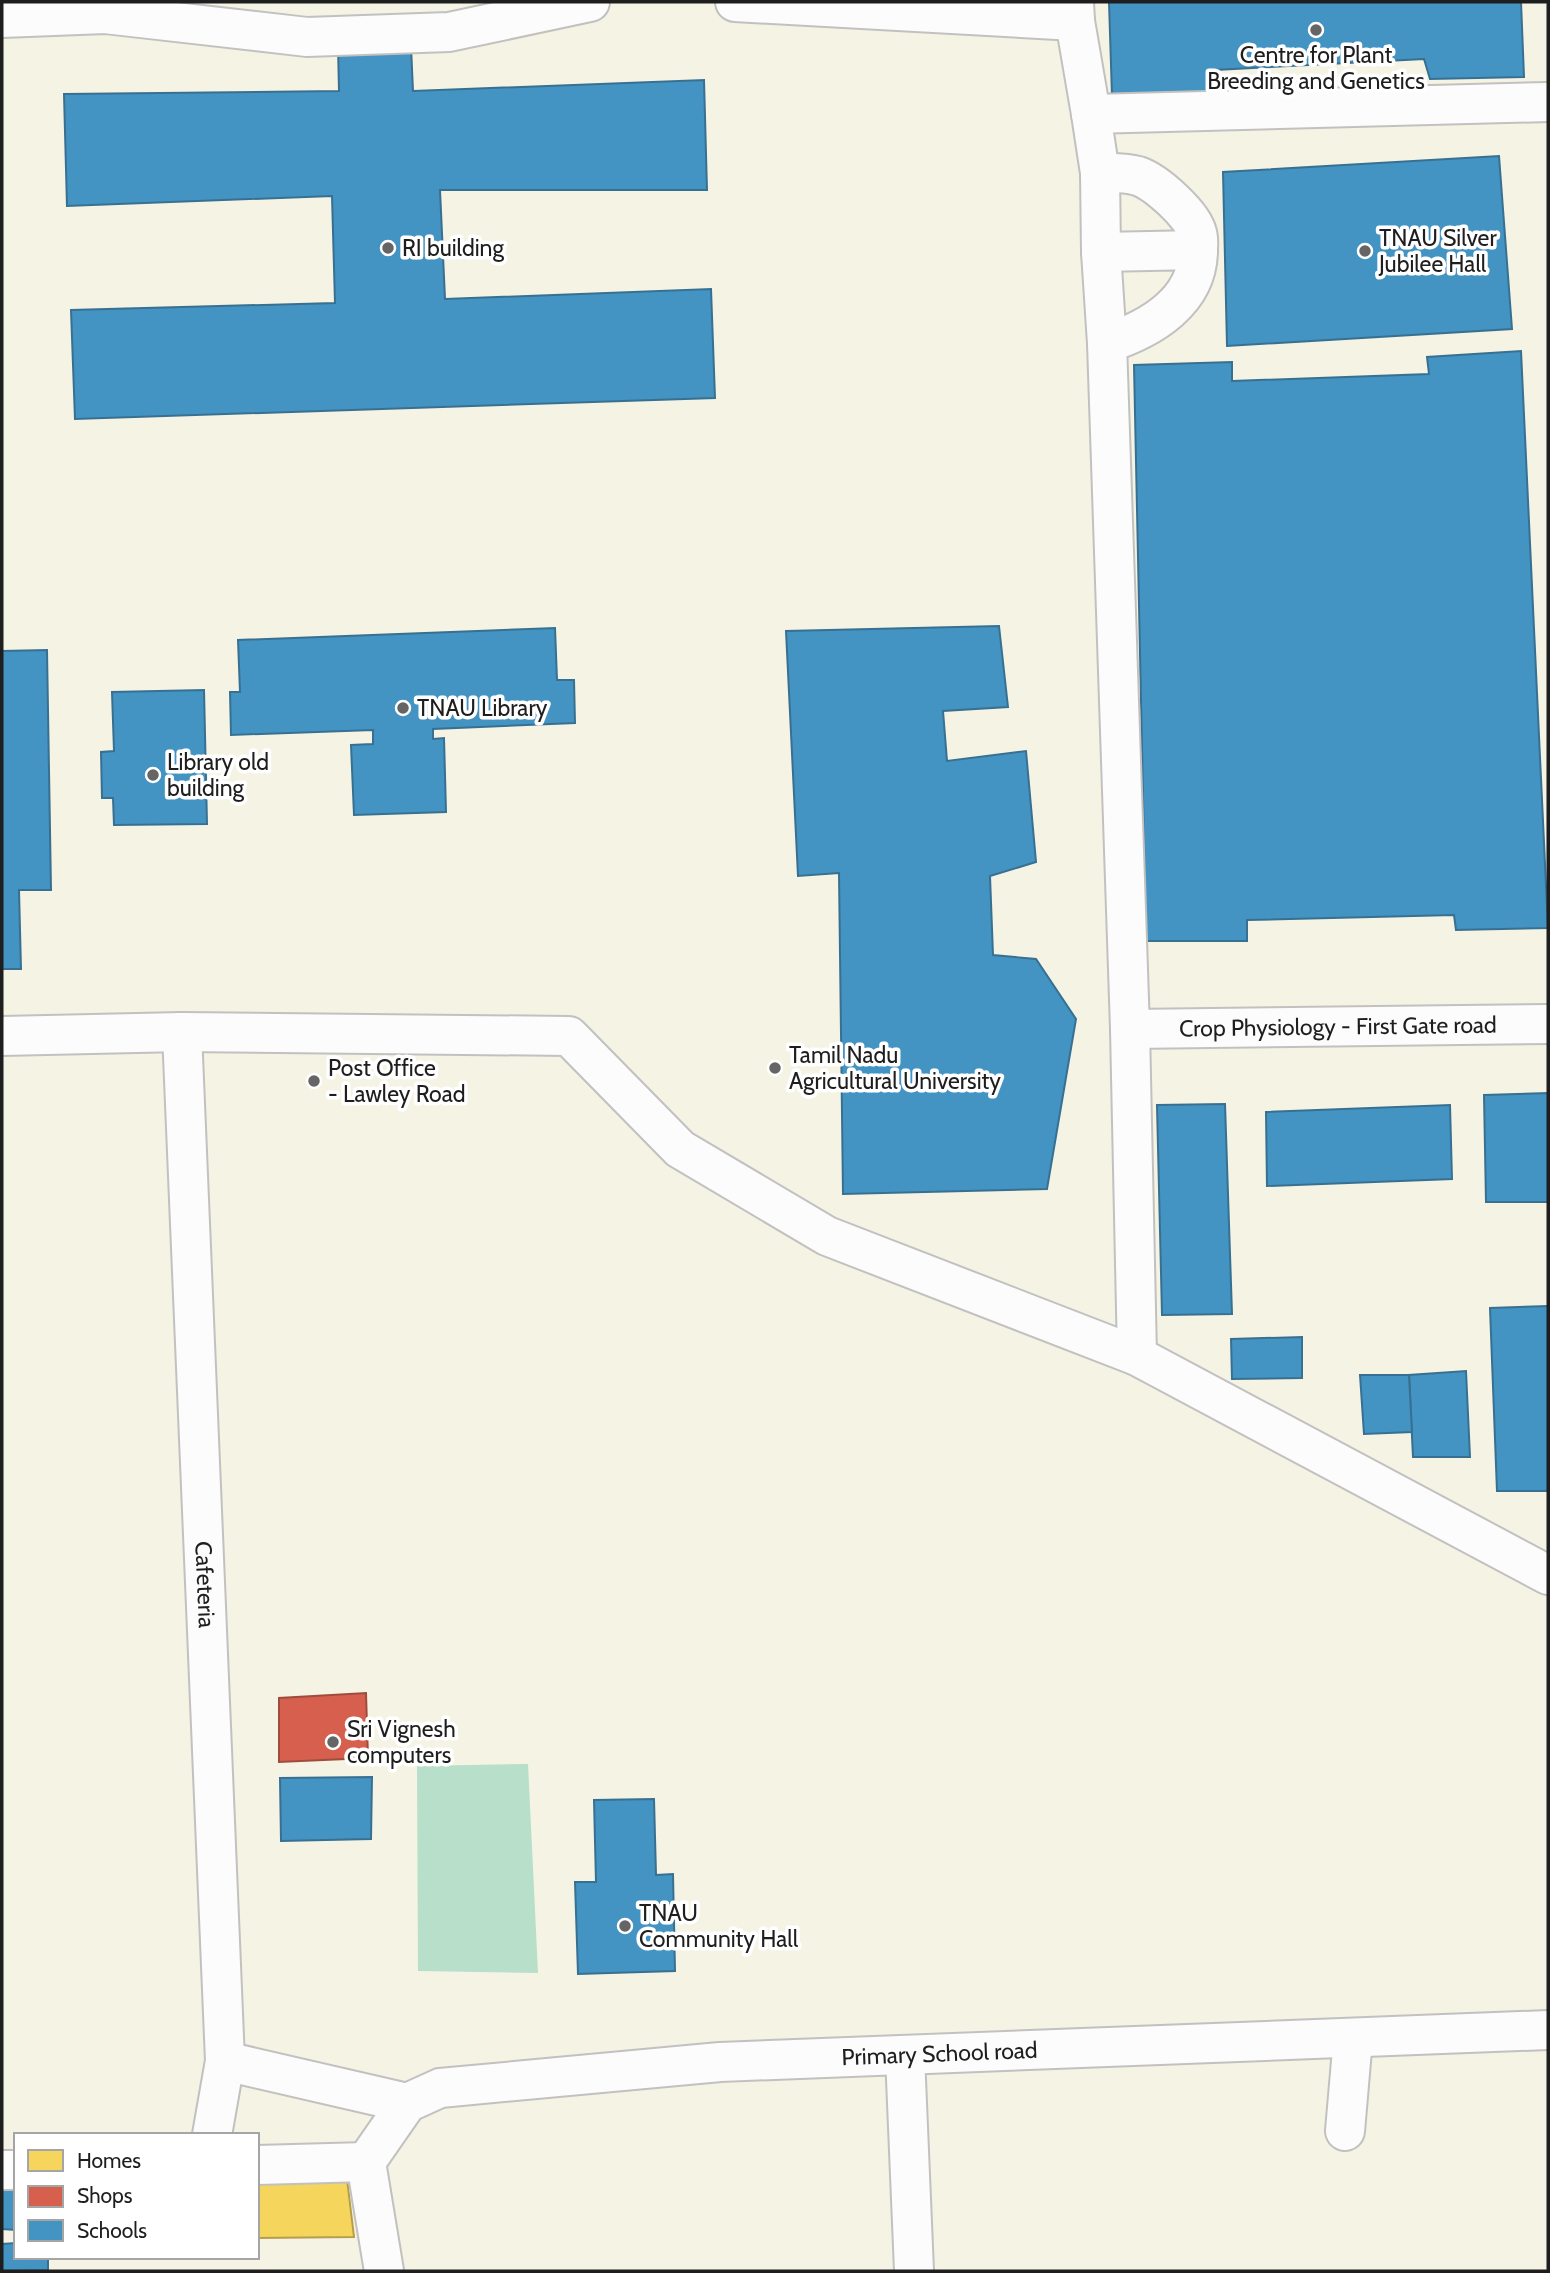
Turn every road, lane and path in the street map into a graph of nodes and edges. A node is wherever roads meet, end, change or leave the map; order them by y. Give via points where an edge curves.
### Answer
1 (590, 2) edge
2 (735, 2) edge
3 (102, 6) edge
4 (1075, 11) edge
5 (2, 18) edge
6 (1548, 102) edge
7 (1091, 114) junction
8 (1100, 173) junction
9 (1198, 250) junction
10 (1101, 252) junction
11 (1107, 344) junction
12 (1548, 1024) edge
13 (1130, 1029) junction
14 (182, 1032) junction
15 (2, 1036) edge
16 (1137, 1356) junction
17 (1548, 1575) edge
18 (1548, 2030) edge
19 (1353, 2038) junction
20 (905, 2055) junction
21 (225, 2061) junction
22 (407, 2103) junction
23 (1345, 2132) dead end
24 (212, 2133) edge
25 (366, 2162) junction
26 (259, 2165) edge
27 (384, 2271) edge
28 (914, 2271) edge

1 - 3 street via 449,32 307,37
2 - 4 street
3 - 5 street
4 - 7 street
6 - 7 street
7 - 8 street
8 - 9 street via 1143,177 1190,219 1198,234
8 - 10 street
9 - 10 street
9 - 11 street via 1196,271 1175,306 1141,330
10 - 11 street
11 - 13 street
12 - 13 street, Crop Physiology - First Gate road
13 - 16 street
14 - 15 street
14 - 16 street via 569,1036 680,1149 827,1236
14 - 21 street, Cafeteria
16 - 17 street
18 - 19 street, Primary School road
19 - 20 street, Primary School road
19 - 23 street
20 - 22 street, Primary School road via 720,2062 440,2088
20 - 28 street
21 - 22 street
21 - 24 street, Cafeteria
22 - 25 street
25 - 26 street
25 - 27 street

